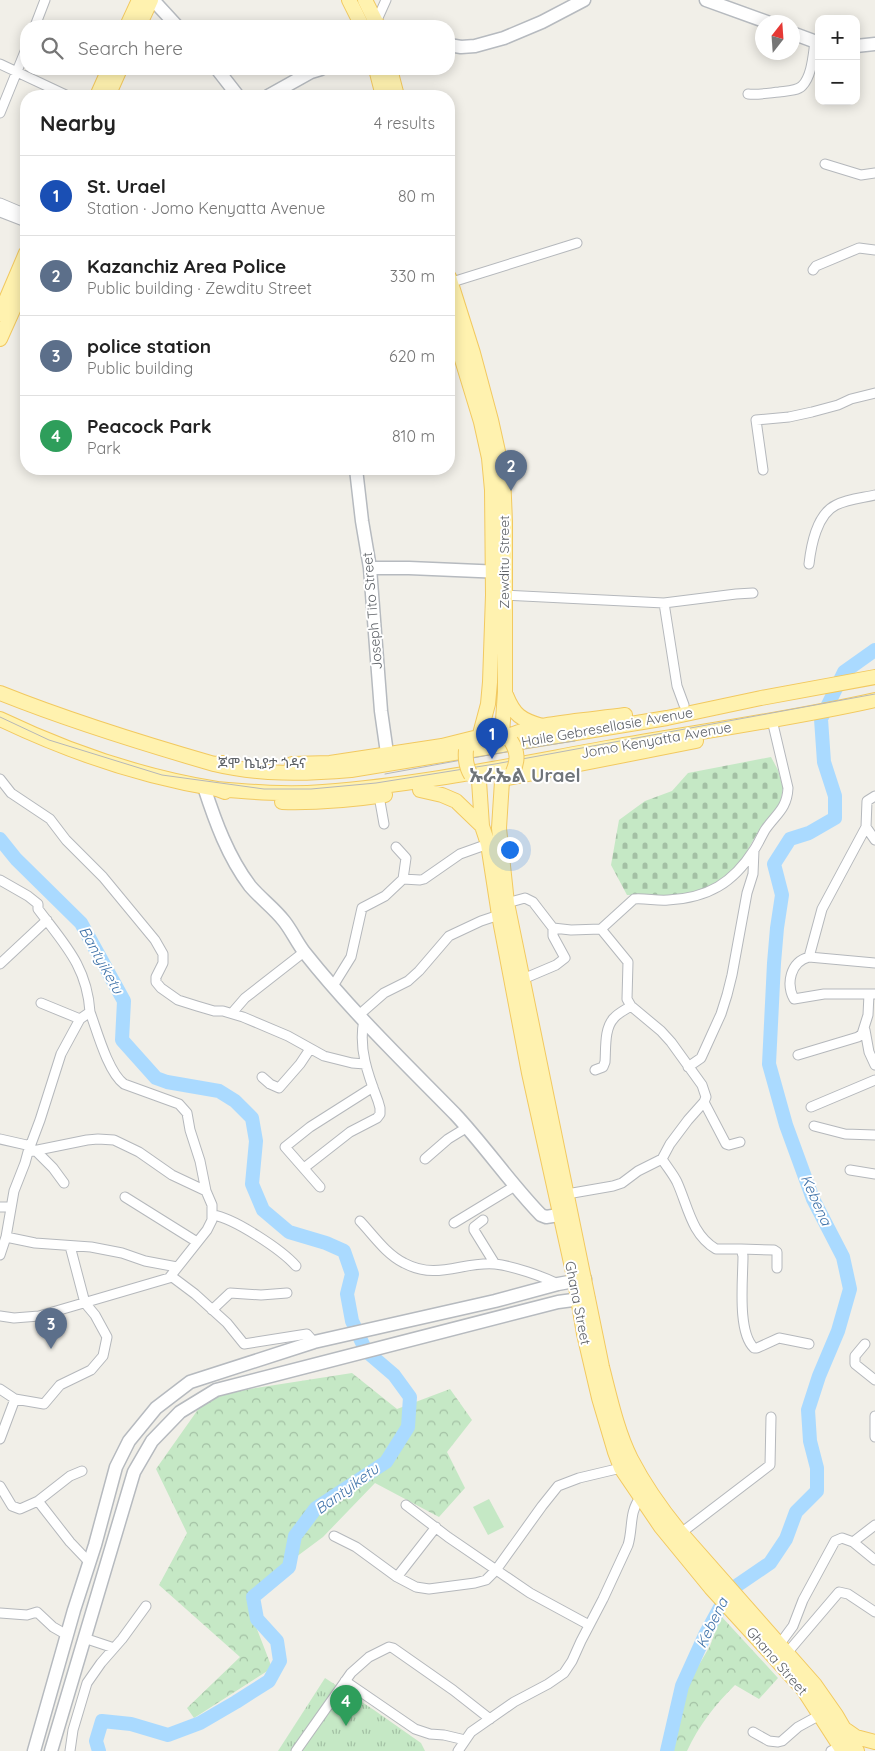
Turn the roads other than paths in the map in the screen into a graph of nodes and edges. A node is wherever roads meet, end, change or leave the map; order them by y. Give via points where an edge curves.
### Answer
1 (45, 0) edge
2 (138, 0) edge
3 (152, 0) edge
4 (349, 0) edge
5 (365, 0) edge
6 (386, 0) edge
7 (584, 0) edge
8 (706, 0) edge
9 (755, 18) edge
10 (37, 20) edge
11 (130, 20) edge
12 (142, 20) edge
13 (171, 20) edge
14 (359, 20) edge
15 (375, 20) edge
16 (378, 20) edge
17 (800, 36) edge
18 (815, 41) edge
19 (875, 44) edge
20 (860, 46) edge
21 (455, 48) edge
22 (815, 50) edge
23 (0, 64) edge
24 (20, 66) edge
25 (18, 72) junction
26 (24, 75) edge
27 (106, 75) edge
28 (117, 75) edge
29 (222, 75) edge
30 (306, 75) edge
31 (378, 75) edge
32 (392, 75) edge
33 (56, 90) edge
34 (100, 90) edge
35 (111, 90) edge
36 (233, 90) edge
37 (279, 90) edge
38 (382, 90) edge
39 (395, 90) edge
40 (748, 94) dead end
41 (0, 113) edge
42 (825, 164) dead end
43 (875, 174) edge
44 (0, 203) edge
45 (20, 211) edge
46 (0, 212) edge
47 (20, 220) edge
48 (577, 243) dead end
49 (875, 250) edge
50 (20, 270) edge
51 (813, 270) dead end
52 (455, 279) edge
53 (20, 290) edge
54 (455, 299) edge
55 (3, 317) edge
56 (455, 337) edge
57 (0, 339) edge
58 (875, 393) edge
59 (763, 470) dead end
60 (357, 475) edge
61 (875, 495) edge
62 (809, 564) dead end
63 (370, 568) junction
64 (498, 572) junction
65 (753, 593) dead end
66 (498, 595) junction
67 (664, 603) junction
68 (875, 677) edge
69 (505, 692) junction
70 (0, 693) edge
71 (761, 698) junction
72 (875, 700) edge
73 (684, 705) junction
74 (0, 719) edge
75 (770, 721) junction
76 (543, 726) junction
77 (507, 737) junction
78 (473, 741) junction
79 (386, 753) junction
80 (214, 764) junction
81 (508, 777) junction
82 (475, 778) junction
83 (0, 779) edge
84 (211, 788) junction
85 (420, 790) junction
86 (379, 796) junction
87 (875, 796) edge
88 (384, 824) dead end
89 (482, 826) junction
90 (866, 827) junction
91 (875, 840) edge
92 (488, 844) junction
93 (396, 846) dead end
94 (754, 850) junction
95 (403, 879) junction
96 (0, 880) edge
97 (0, 888) edge
98 (507, 903) junction
99 (38, 909) junction
100 (499, 916) junction
101 (47, 920) junction
102 (553, 928) junction
103 (601, 929) junction
104 (304, 952) junction
105 (809, 957) junction
106 (875, 963) edge
107 (0, 964) edge
108 (523, 979) junction
109 (333, 986) junction
110 (872, 994) edge
111 (41, 1003) dead end
112 (631, 1006) junction
113 (90, 1012) junction
114 (232, 1013) junction
115 (361, 1018) junction
116 (80, 1019) junction
117 (864, 1030) junction
118 (310, 1050) junction
119 (798, 1055) dead end
120 (365, 1064) junction
121 (875, 1066) edge
122 (688, 1067) junction
123 (595, 1070) dead end
124 (262, 1077) dead end
125 (875, 1080) edge
126 (373, 1087) junction
127 (704, 1102) junction
128 (811, 1107) dead end
129 (814, 1126) dead end
130 (466, 1128) junction
131 (875, 1135) edge
132 (0, 1139) edge
133 (740, 1142) dead end
134 (31, 1150) junction
135 (425, 1159) dead end
136 (662, 1159) junction
137 (304, 1168) junction
138 (850, 1170) dead end
139 (875, 1174) edge
140 (64, 1183) dead end
141 (515, 1186) junction
142 (320, 1187) dead end
143 (206, 1191) junction
144 (567, 1194) junction
145 (125, 1197) dead end
146 (0, 1207) edge
147 (12, 1207) junction
148 (559, 1215) junction
149 (213, 1216) junction
150 (483, 1220) dead end
151 (360, 1221) dead end
152 (454, 1223) dead end
153 (6, 1237) junction
154 (197, 1242) junction
155 (70, 1246) junction
156 (741, 1248) junction
157 (0, 1255) edge
158 (495, 1264) junction
159 (296, 1266) dead end
160 (177, 1267) junction
161 (777, 1268) dead end
162 (170, 1276) junction
163 (580, 1280) junction
164 (558, 1284) junction
165 (287, 1293) dead end
166 (583, 1299) junction
167 (495, 1301) junction
168 (85, 1303) junction
169 (212, 1310) junction
170 (0, 1316) edge
171 (478, 1323) junction
172 (394, 1324) junction
173 (590, 1333) junction
174 (430, 1335) junction
175 (314, 1342) junction
176 (809, 1344) dead end
177 (865, 1344) dead end
178 (875, 1380) edge
179 (0, 1390) edge
180 (15, 1399) junction
181 (875, 1416) edge
182 (771, 1417) dead end
183 (875, 1438) edge
184 (0, 1439) edge
185 (621, 1468) junction
186 (82, 1471) dead end
187 (0, 1486) edge
188 (640, 1498) junction
189 (38, 1501) junction
190 (406, 1505) dead end
191 (875, 1525) edge
192 (436, 1527) junction
193 (681, 1533) junction
194 (334, 1536) dead end
195 (853, 1542) junction
196 (696, 1560) junction
197 (875, 1560) edge
198 (90, 1563) junction
199 (496, 1570) junction
200 (397, 1577) junction
201 (146, 1606) dead end
202 (875, 1612) edge
203 (0, 1613) edge
204 (746, 1615) junction
205 (589, 1625) junction
206 (67, 1635) junction
207 (84, 1638) junction
208 (114, 1648) junction
209 (783, 1649) junction
210 (345, 1681) junction
211 (820, 1715) junction
212 (490, 1719) junction
213 (845, 1730) junction
214 (753, 1732) dead end
215 (465, 1740) junction
216 (875, 1742) edge
217 (838, 1750) edge
218 (34, 1751) edge
219 (51, 1751) edge
220 (70, 1751) edge
221 (296, 1751) edge
222 (458, 1751) edge
223 (857, 1751) edge

1 - 10 street
2 - 11 main road
3 - 12 main road
3 - 13 main road
4 - 14 main road
5 - 15 main road
6 - 16 street
7 - 21 main road via 521,32 482,44
8 - 9 main road
17 - 18 main road
19 - 20 main road
22 - 40 street via 802,87
23 - 25 street
24 - 25 street
25 - 41 street
26 - 33 street
27 - 34 main road
28 - 35 main road
29 - 36 main road
30 - 37 main road
31 - 38 main road
32 - 39 main road
42 - 43 street via 861,175
44 - 45 street
46 - 47 street
48 - 52 street
49 - 51 street via 859,248
50 - 55 main road
53 - 55 main road
54 - 64 main road, Zewditu Street via 476,363 503,474 504,522
55 - 57 main road
56 - 64 main road, Zewditu Street via 489,458
58 - 59 street via 821,410 756,420
60 - 63 main road, Joseph Tito Street
61 - 62 street via 834,506 814,535
63 - 64 main road
63 - 79 main road, Joseph Tito Street
64 - 66 main road, Zewditu Street
65 - 67 street
66 - 67 street
66 - 69 main road, Zewditu Street
66 - 78 main road, Zewditu Street via 489,696
67 - 73 street
68 - 71 main road, Haile Gebresellasie Avenue
69 - 76 main road via 519,717
69 - 77 main road, Zewditu Street
70 - 80 main road, ጆሞ ኬኒያታ ጎዳና via 114,734
71 - 73 main road, Haile Gebresellasie Avenue via 731,695
71 - 80 main road, Haile Gebresellasie Avenue via 667,718 352,770 255,772
72 - 75 main road, Jomo Kenyatta Avenue
73 - 76 main road, Haile Gebresellasie Avenue
74 - 84 main road, Jomo Kenyatta Avenue via 48,741 108,761
75 - 81 main road via 754,731
75 - 84 main road, Jomo Kenyatta Avenue via 373,787 283,793
75 - 94 street via 788,796 785,806
76 - 77 main road, Haile Gebresellasie Avenue
77 - 78 main road via 495,732
77 - 81 main road, bridge via 516,749 517,757
78 - 79 main road, ጆሞ ኬኒያታ ጎዳና
78 - 82 main road, bridge via 465,759
79 - 80 main road, ጆሞ ኬኒያታ ጎዳና via 330,763
81 - 82 main road via 486,783
81 - 98 main road, Ghana Street via 498,828
82 - 85 main road
82 - 89 main road, Ghana Street
83 - 114 street via 11,793 50,819 155,940 162,954 163,963 156,977 161,988 178,1000
84 - 86 main road via 237,796 280,802
84 - 104 main road via 220,830 232,859 256,893 277,912
85 - 86 main road
85 - 89 main road via 456,801
86 - 88 street
87 - 90 street via 867,801
89 - 92 main road, Ghana Street
90 - 91 street
90 - 105 street via 822,909
92 - 95 street via 460,854 420,880
92 - 100 main road, Ghana Street
93 - 95 street via 406,858
94 - 103 street via 738,872 717,888 670,900 634,899
94 - 122 street via 753,874 727,995 701,1058
95 - 109 street via 385,896 362,908 350,956
96 - 99 street via 38,904
97 - 99 street
98 - 102 street via 528,899
98 - 108 main road, Ghana Street
99 - 101 street
100 - 115 street via 449,936 419,971 384,994
100 - 148 main road, Ghana Street
101 - 107 street
101 - 113 street via 72,953 86,985
102 - 103 street
102 - 108 street via 565,958
103 - 112 street via 628,962 627,999
104 - 109 main road
104 - 114 street via 245,998
105 - 106 street
105 - 110 street via 802,959 793,969 789,990 794,999 824,994
108 - 144 main road, Ghana Street
109 - 115 main road
110 - 117 street
111 - 116 street
112 - 122 street via 672,1042
112 - 123 street via 610,1022 605,1062 603,1067
113 - 116 street
113 - 143 street via 119,1081 179,1104 187,1113
114 - 118 street via 288,1036
115 - 120 street
115 - 130 main road
116 - 134 street via 61,1054
117 - 119 street via 858,1037
117 - 121 street
118 - 120 street via 338,1060
118 - 124 street via 279,1088
120 - 126 street
122 - 127 street via 706,1092
125 - 128 street
126 - 137 street via 380,1114 350,1132
126 - 137 street via 285,1146
127 - 133 street via 726,1144
127 - 136 street
129 - 131 street via 845,1134
130 - 135 street
130 - 141 main road
132 - 134 street
134 - 140 street via 53,1168
134 - 143 street via 87,1140 114,1140
134 - 147 street via 14,1191
136 - 144 street via 613,1186
136 - 156 street via 676,1180 691,1220 702,1237 716,1249
137 - 142 street
138 - 139 street
141 - 148 main road via 541,1215
141 - 152 street
143 - 149 street
144 - 163 main road, Ghana Street
145 - 154 street
146 - 147 street
147 - 153 street
148 - 163 main road, Ghana Street
149 - 154 street
149 - 159 street via 234,1222 280,1251
150 - 158 street via 474,1226 474,1230
151 - 158 street via 394,1257 414,1267 436,1272
153 - 155 street
153 - 157 street
154 - 160 street
155 - 160 street via 122,1252 145,1261
155 - 168 street
156 - 161 street via 774,1250 777,1252
156 - 176 street via 744,1321 752,1346 779,1338
158 - 164 street
160 - 162 street
162 - 168 street
162 - 169 street
163 - 164 main road
163 - 166 main road, Ghana Street
164 - 167 main road
165 - 169 street via 230,1293
166 - 171 main road via 558,1302
166 - 173 main road, Ghana Street
167 - 171 main road
167 - 172 main road
168 - 170 street via 39,1316
168 - 180 street via 107,1337 103,1356 91,1370 60,1385 44,1404
169 - 175 street via 244,1344 307,1334
171 - 174 main road
172 - 174 main road
172 - 175 main road
173 - 185 main road, Ghana Street via 610,1438
173 - 193 main road, Ghana Street via 631,1459
174 - 207 main road via 216,1390 180,1412 152,1442 134,1472
175 - 198 main road via 190,1382 156,1408 128,1441 116,1467
177 - 178 street via 855,1356 855,1364
179 - 180 street
180 - 184 street
181 - 183 street
182 - 193 street via 770,1465
185 - 188 main road, Ghana Street
185 - 199 street via 558,1486
186 - 189 street via 70,1476
187 - 189 street via 15,1508
188 - 196 main road, Ghana Street via 661,1527
188 - 205 street via 633,1509 628,1545
189 - 198 street
190 - 192 street
191 - 195 street
192 - 199 street
192 - 200 street
193 - 196 main road, Ghana Street
194 - 200 street via 356,1547
195 - 197 street
195 - 209 street via 842,1538 835,1540 803,1600
196 - 204 main road, Ghana Street
198 - 206 main road
199 - 200 street via 486,1580 429,1589 416,1587
199 - 205 street via 530,1594
201 - 208 street
202 - 209 street via 839,1592
203 - 206 street via 27,1615 37,1612
204 - 209 main road, Ghana Street
204 - 211 main road, Ghana Street
205 - 212 street via 564,1673
206 - 218 main road
207 - 208 street
207 - 219 main road
208 - 220 street via 87,1683
209 - 213 main road, Ghana Street via 815,1685
210 - 212 street via 370,1657 393,1648
210 - 215 street via 415,1729
210 - 221 street
211 - 214 street via 798,1727 782,1741 769,1741
211 - 217 main road, Ghana Street
212 - 215 street
213 - 216 main road
213 - 223 main road, Ghana Street
215 - 222 street

